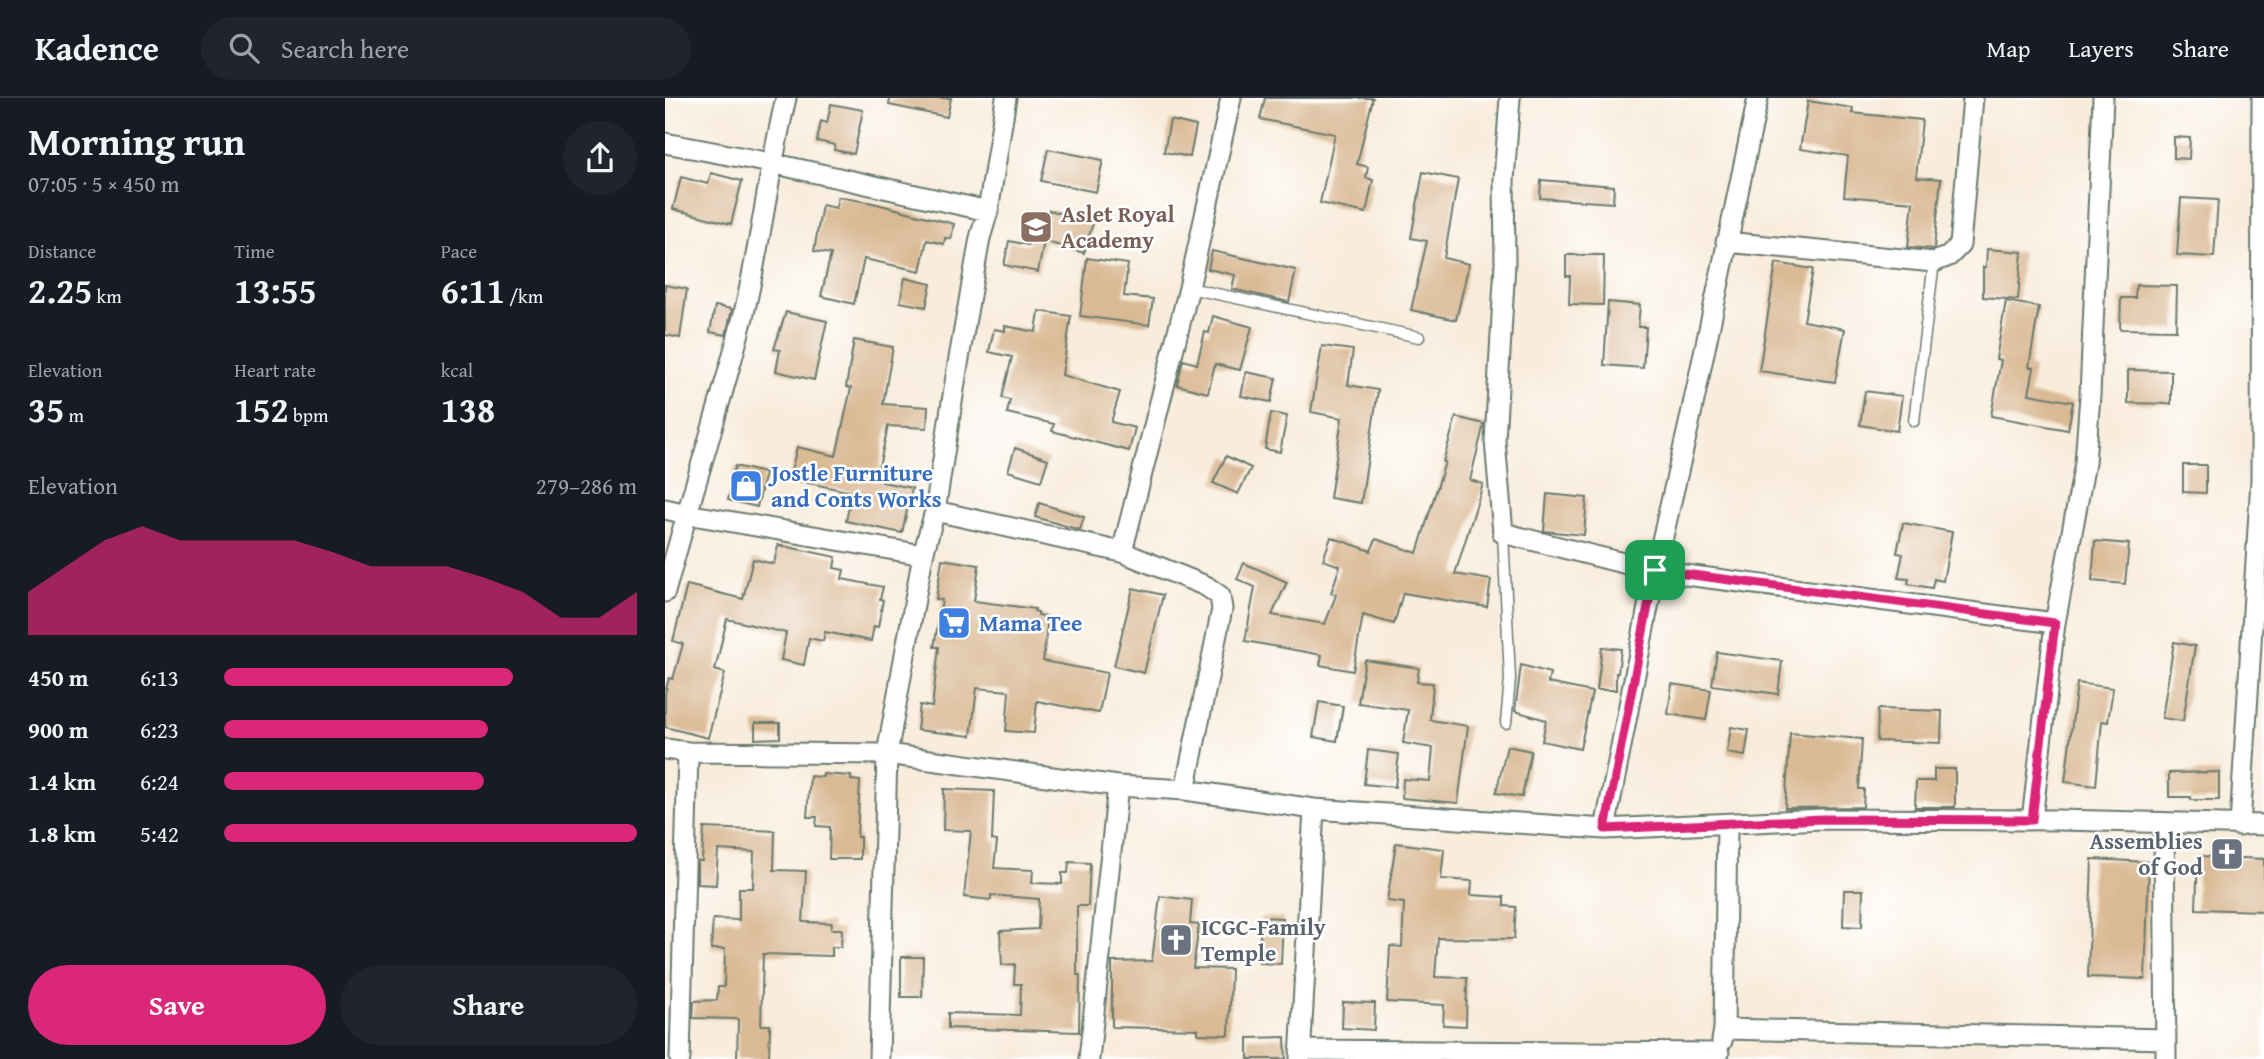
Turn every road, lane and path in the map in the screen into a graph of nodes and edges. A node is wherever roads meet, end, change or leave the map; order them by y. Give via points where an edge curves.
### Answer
1 (786, 98) edge
2 (1006, 98) edge
3 (1231, 98) edge
4 (1510, 98) edge
5 (1758, 98) edge
6 (1973, 98) edge
7 (2102, 98) edge
8 (2262, 98) edge
9 (665, 143) edge
10 (771, 163) junction
11 (988, 211) junction
12 (1726, 242) junction
13 (1934, 262) junction
14 (1189, 288) junction
15 (1419, 337) dead end
16 (1915, 421) dead end
17 (665, 509) edge
18 (935, 511) junction
19 (687, 514) junction
20 (1503, 533) junction
21 (1122, 552) junction
22 (923, 555) junction
23 (1655, 570) junction
24 (665, 592) edge
25 (2055, 623) junction
26 (1506, 723) dead end
27 (665, 749) edge
28 (688, 752) junction
29 (887, 754) junction
30 (1118, 786) junction
31 (1185, 790) junction
32 (1314, 809) junction
33 (2032, 820) junction
34 (2164, 823) junction
35 (1727, 825) junction
36 (2264, 825) edge
37 (2240, 827) junction
38 (1605, 829) junction
39 (1724, 1029) junction
40 (2166, 1049) edge
41 (1300, 1054) edge
42 (1719, 1056) edge
43 (680, 1059) edge
44 (879, 1059) edge
45 (1089, 1059) edge

1 - 10 street
2 - 11 street
3 - 14 street
4 - 20 street via 1495,441
5 - 12 street
6 - 13 street via 1960,245
7 - 25 street via 2085,463
8 - 37 street via 2261,479
9 - 10 street
10 - 11 street
10 - 19 street via 744,314
11 - 18 street
12 - 13 street
12 - 23 street
13 - 16 lane
14 - 15 lane
14 - 21 street
17 - 19 street
18 - 21 street
18 - 22 street
19 - 22 street
19 - 24 street
20 - 23 street
20 - 26 lane via 1510,679
21 - 31 street via 1220,596 1222,609
22 - 29 street
23 - 25 street
23 - 38 street
25 - 33 street
27 - 28 street
28 - 29 street
28 - 43 street
29 - 30 street
29 - 44 street
30 - 31 street
30 - 45 street
31 - 32 street
32 - 38 street
32 - 41 street
33 - 34 street
33 - 35 street via 1822,819
34 - 37 street
34 - 40 street
35 - 38 street
35 - 39 street
36 - 37 street
39 - 40 street
39 - 42 street
41 - 42 street

